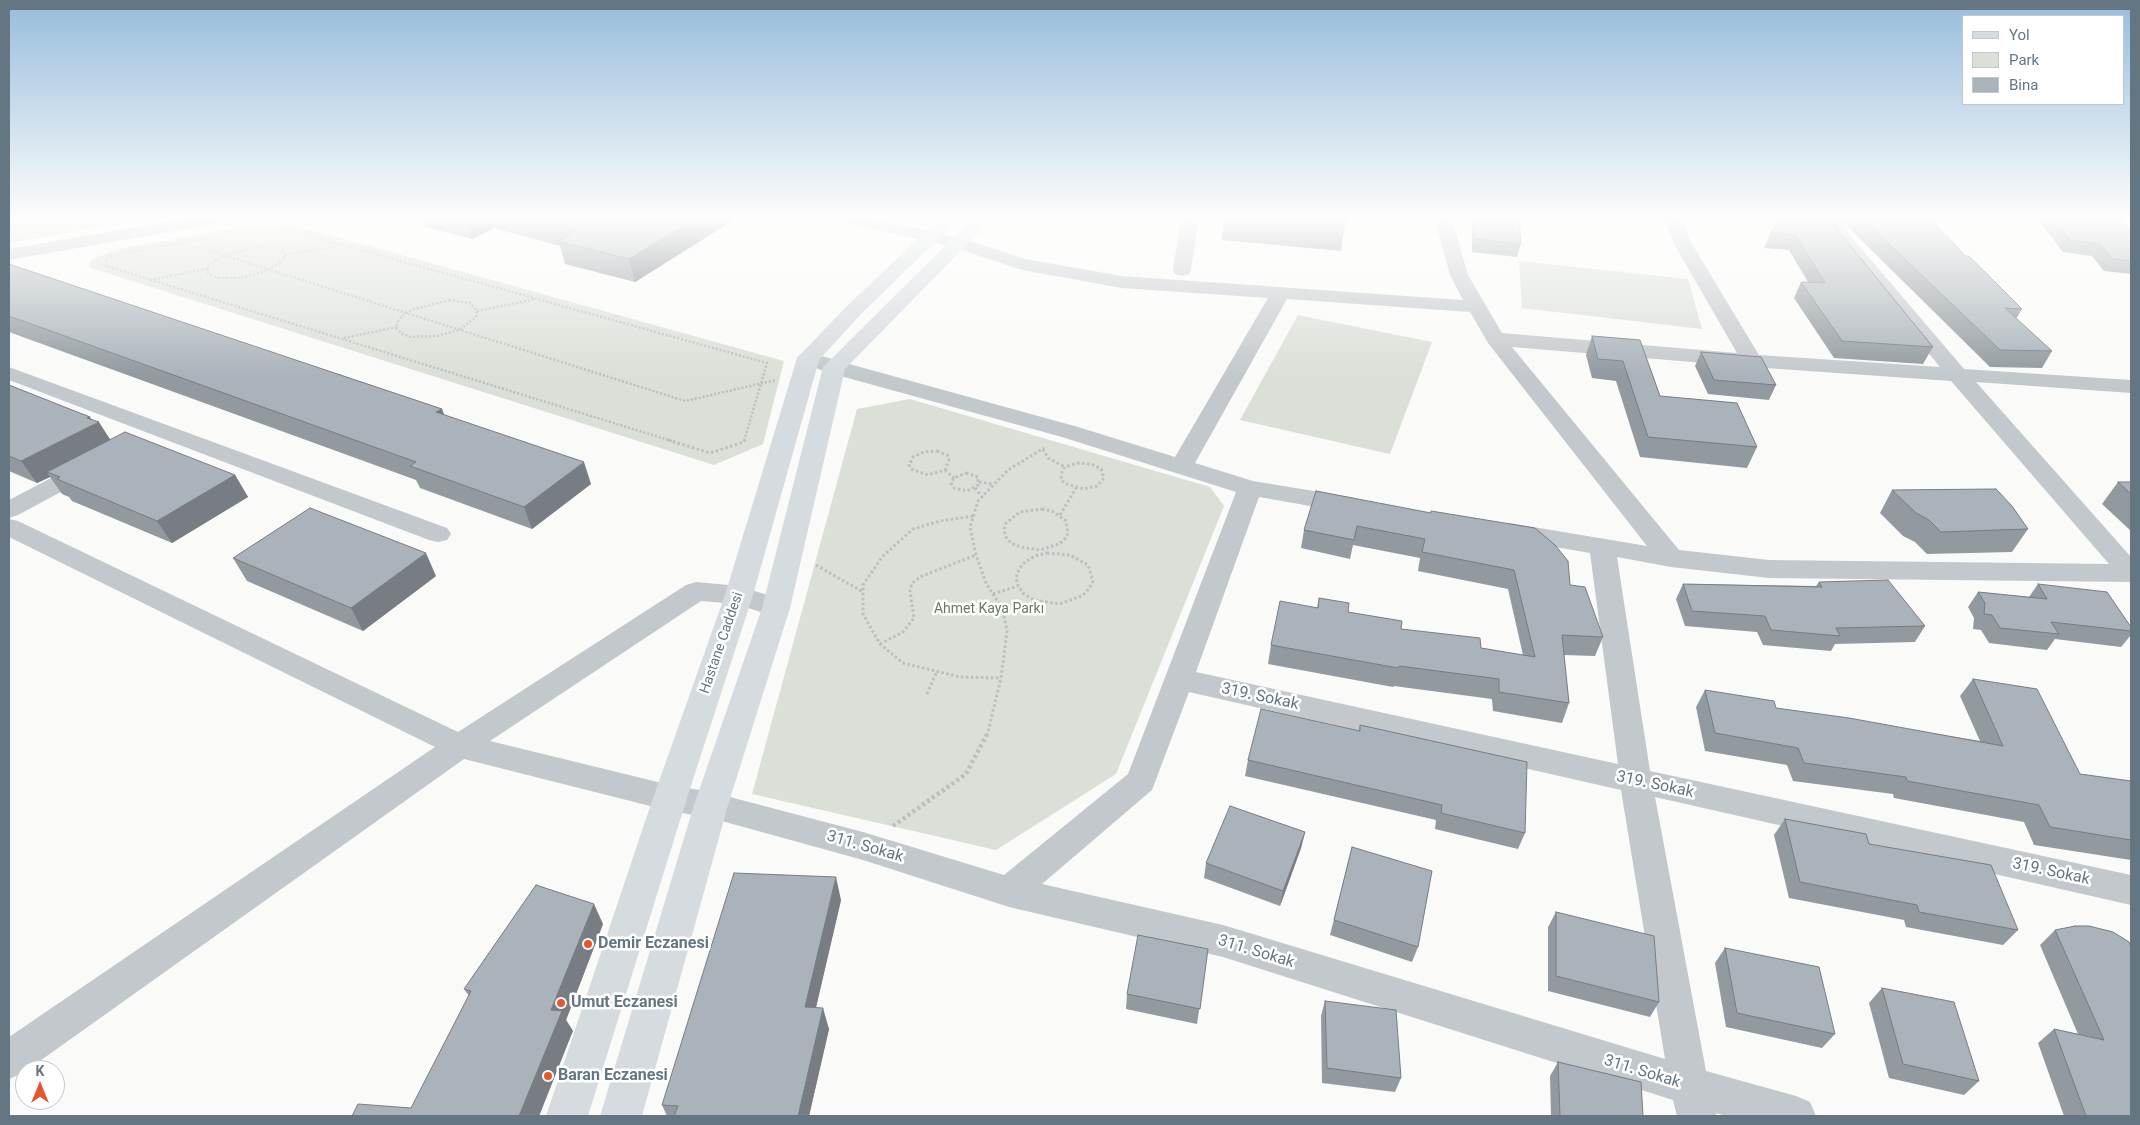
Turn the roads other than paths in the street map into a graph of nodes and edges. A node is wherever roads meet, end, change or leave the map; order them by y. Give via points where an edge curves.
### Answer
1 (904, 270) edge
2 (1058, 270) edge
3 (1187, 270) edge
4 (1459, 270) edge
5 (1699, 270) edge
6 (1870, 270) edge
7 (1281, 293) junction
8 (1473, 298) junction
9 (1495, 339) junction
10 (1752, 361) junction
11 (815, 366) junction
12 (9, 373) edge
13 (1957, 374) junction
14 (2131, 386) edge
15 (160, 430) junction
16 (135, 443) edge
17 (110, 457) edge
18 (1181, 466) junction
19 (1250, 488) junction
20 (1377, 509) edge
21 (9, 510) edge
22 (9, 527) edge
23 (1484, 527) edge
24 (438, 534) dead end
25 (1602, 546) junction
26 (1671, 558) junction
27 (2131, 573) edge
28 (739, 594) junction
29 (776, 608) junction
30 (1179, 679) junction
31 (460, 746) junction
32 (1636, 781) junction
33 (670, 798) junction
34 (711, 805) junction
35 (2131, 890) edge
36 (1009, 892) junction
37 (9, 1060) edge
38 (1693, 1101) edge
39 (567, 1116) edge
40 (621, 1116) edge
41 (1796, 1116) edge

1 - 11 main road, Hastane Caddesi via 854,310
2 - 7 street via 1122,282
3 - 8 street
4 - 8 street
5 - 10 street
6 - 13 street
7 - 8 street
7 - 18 street
8 - 9 street
9 - 10 street
9 - 26 street
10 - 13 street
11 - 18 street via 1070,432
11 - 28 main road, Hastane Caddesi
11 - 29 main road via 790,550
12 - 15 street
13 - 14 street
13 - 27 street
15 - 16 street
15 - 24 street
17 - 21 street
18 - 19 street
19 - 20 street
19 - 30 street
22 - 31 street, 311. Sokak
23 - 25 street
25 - 26 street
25 - 32 street
26 - 27 street via 1769,569
28 - 29 street
28 - 31 street via 696,592
28 - 33 main road, Hastane Caddesi
29 - 34 main road
30 - 32 street, 319. Sokak
30 - 36 street via 1141,781
31 - 33 street, 311. Sokak
31 - 37 street
32 - 35 street, 319. Sokak
32 - 38 street
33 - 34 street, 311. Sokak
33 - 39 main road, Hastane Caddesi
34 - 36 street, 311. Sokak via 863,846
34 - 40 main road
36 - 38 street, 311. Sokak via 1223,941
38 - 41 street, 311. Sokak

